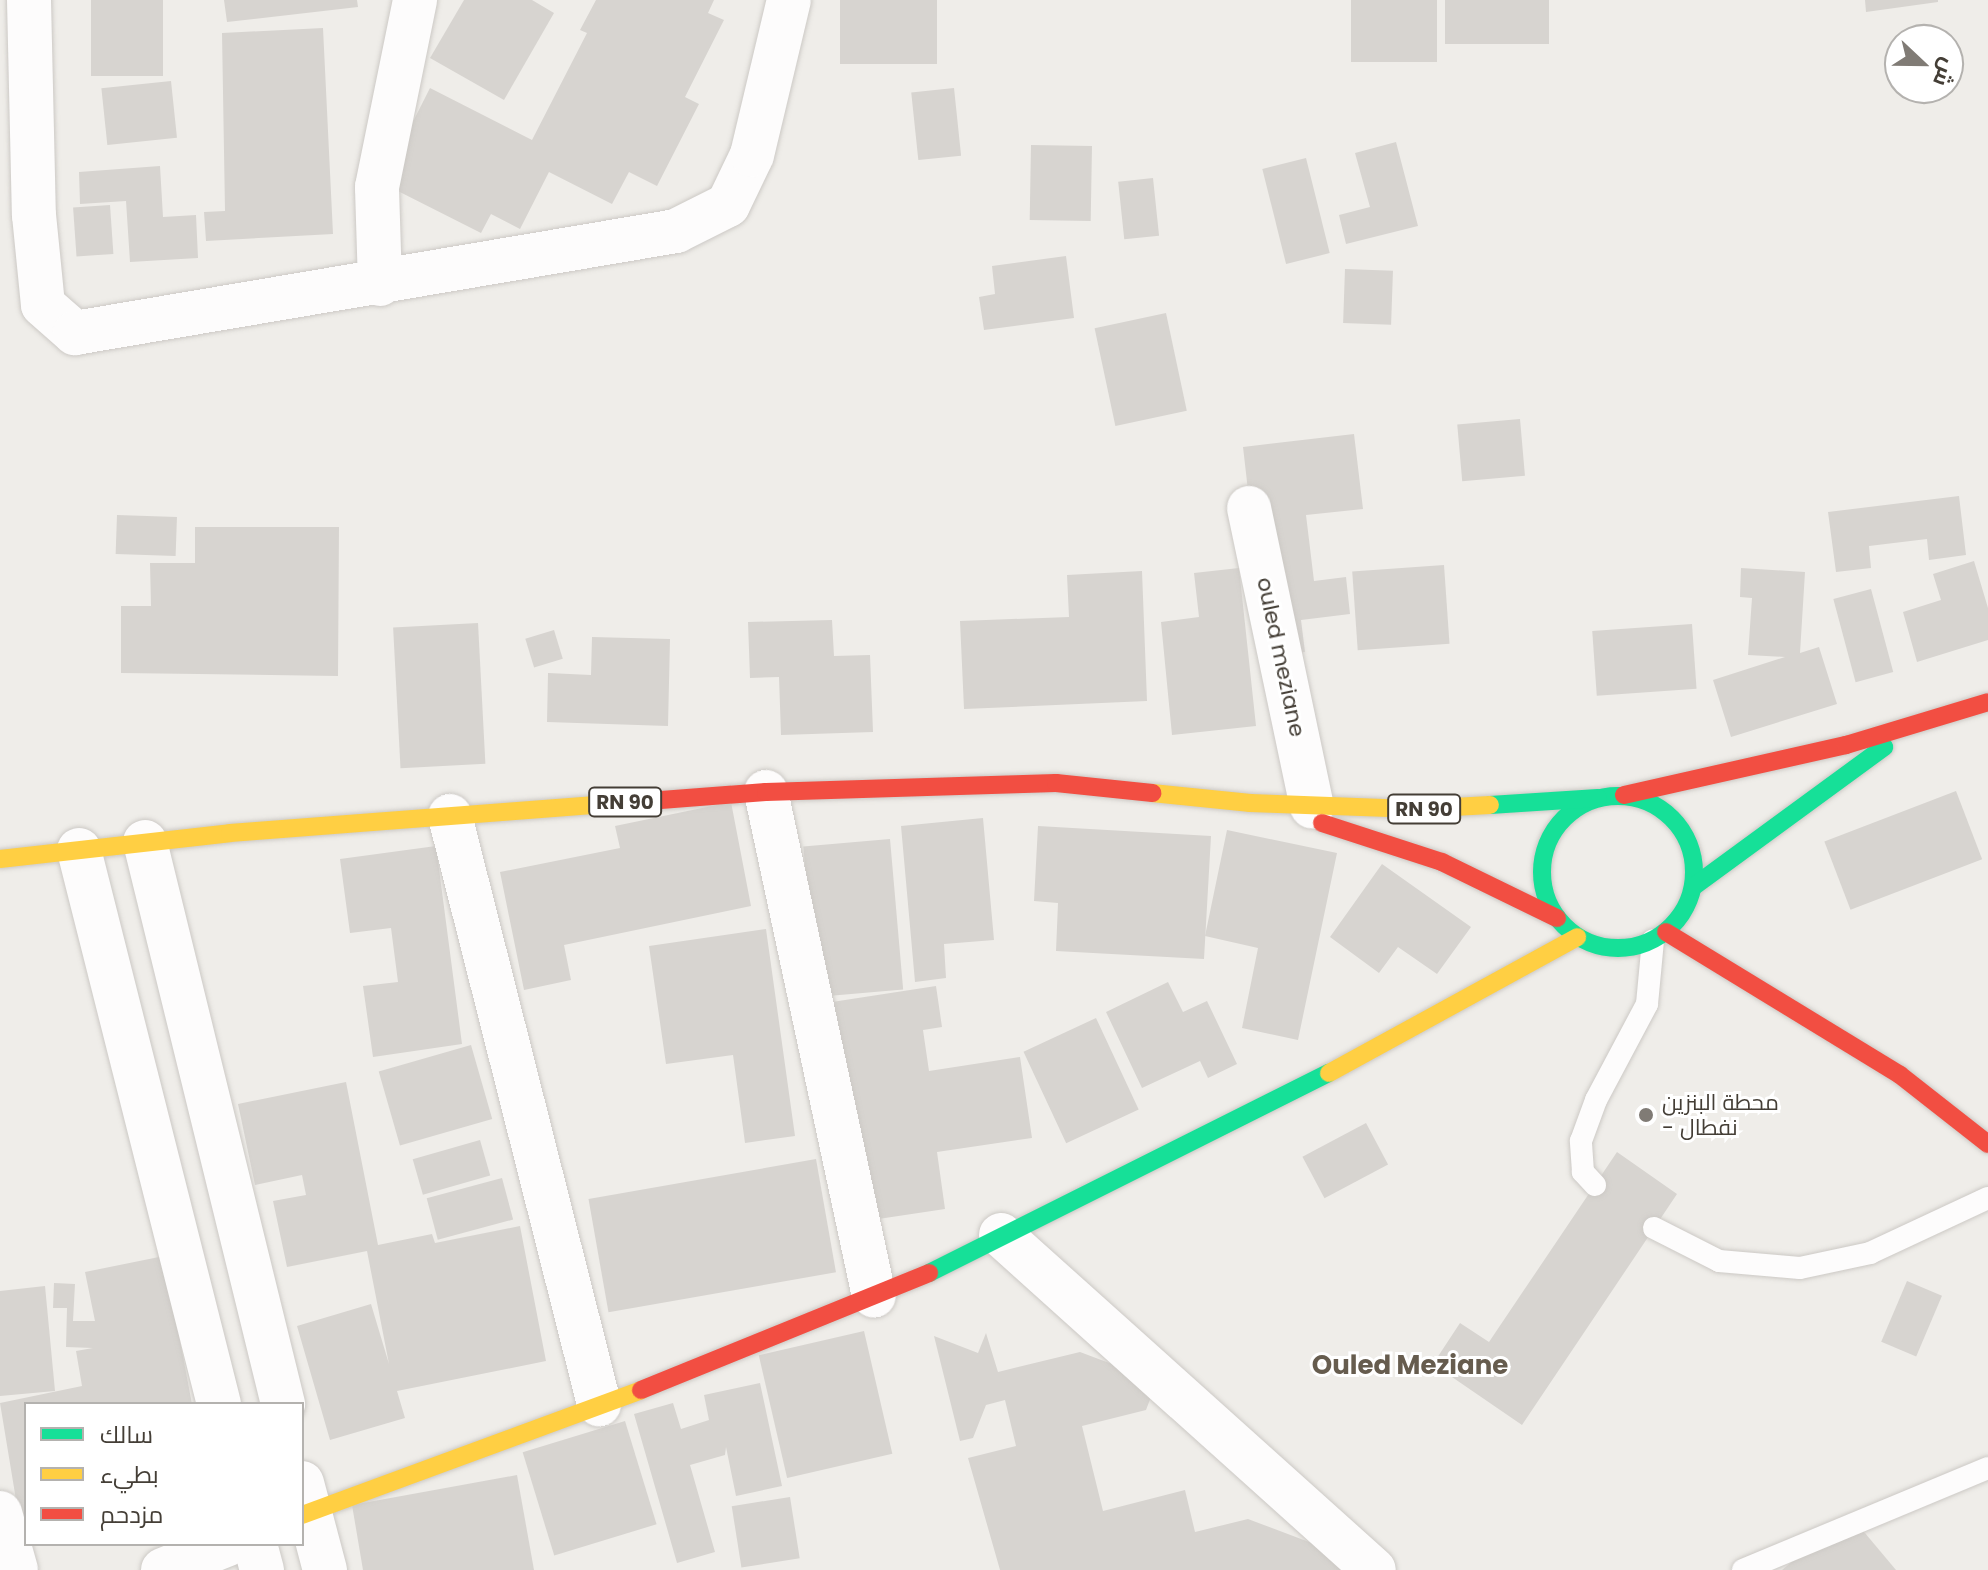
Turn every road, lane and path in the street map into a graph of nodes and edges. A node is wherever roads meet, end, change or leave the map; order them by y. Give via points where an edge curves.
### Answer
1 (29, 0) edge
2 (415, 0) edge
3 (789, 0) edge
4 (17, 180) edge
5 (380, 284) junction
6 (1249, 508) dead end
7 (1988, 702) edge
8 (1917, 726) junction
9 (766, 792) junction
10 (1624, 795) junction
11 (1598, 798) junction
12 (1250, 803) junction
13 (1312, 806) junction
14 (450, 816) junction
15 (145, 842) junction
16 (79, 850) junction
17 (0, 859) edge
18 (1693, 887) junction
19 (1557, 918) junction
20 (1660, 936) junction
21 (1577, 937) junction
22 (1988, 1144) edge
23 (1595, 1185) dead end
24 (1988, 1198) edge
25 (1654, 1228) dead end
26 (1001, 1235) junction
27 (874, 1296) junction
28 (218, 1402) edge
29 (283, 1402) edge
30 (599, 1404) junction
31 (1988, 1468) edge
32 (304, 1503) edge
33 (0, 1513) edge
34 (223, 1546) edge
35 (256, 1546) edge
36 (16, 1570) edge
37 (163, 1570) edge
38 (262, 1570) edge
39 (325, 1570) edge
40 (1374, 1570) edge
41 (1743, 1570) edge

1 - 4 street
2 - 5 street via 377,187
3 - 5 street via 752,155 728,205 676,231
4 - 5 street via 43,305 75,333
6 - 13 street, ouled meziane
7 - 8 main road
8 - 10 main road
8 - 18 main road via 1841,774
9 - 12 main road, RN 90 via 1056,783
9 - 14 main road, RN 90
9 - 27 street
10 - 11 main road
10 - 18 main road via 1649,801 1671,816 1694,862
11 - 13 main road, RN 90 via 1417,809
11 - 19 main road via 1562,820 1550,837 1542,879
12 - 13 main road, RN 90
12 - 19 main road, RN 90 via 1442,862
14 - 15 main road, RN 90
14 - 30 street
15 - 16 main road, RN 90
15 - 29 street
16 - 17 main road, RN 90
16 - 28 street
18 - 20 main road via 1684,912
19 - 21 main road
20 - 21 main road via 1628,948
20 - 22 main road via 1900,1075
20 - 23 lane via 1647,1004 1596,1100 1581,1141 1583,1172
21 - 26 main road via 1335,1070
24 - 25 lane via 1870,1253 1800,1268 1719,1261
26 - 27 main road
26 - 40 street
27 - 30 main road
30 - 32 main road
31 - 41 lane
32 - 39 street
33 - 36 street
34 - 37 street
35 - 38 street

